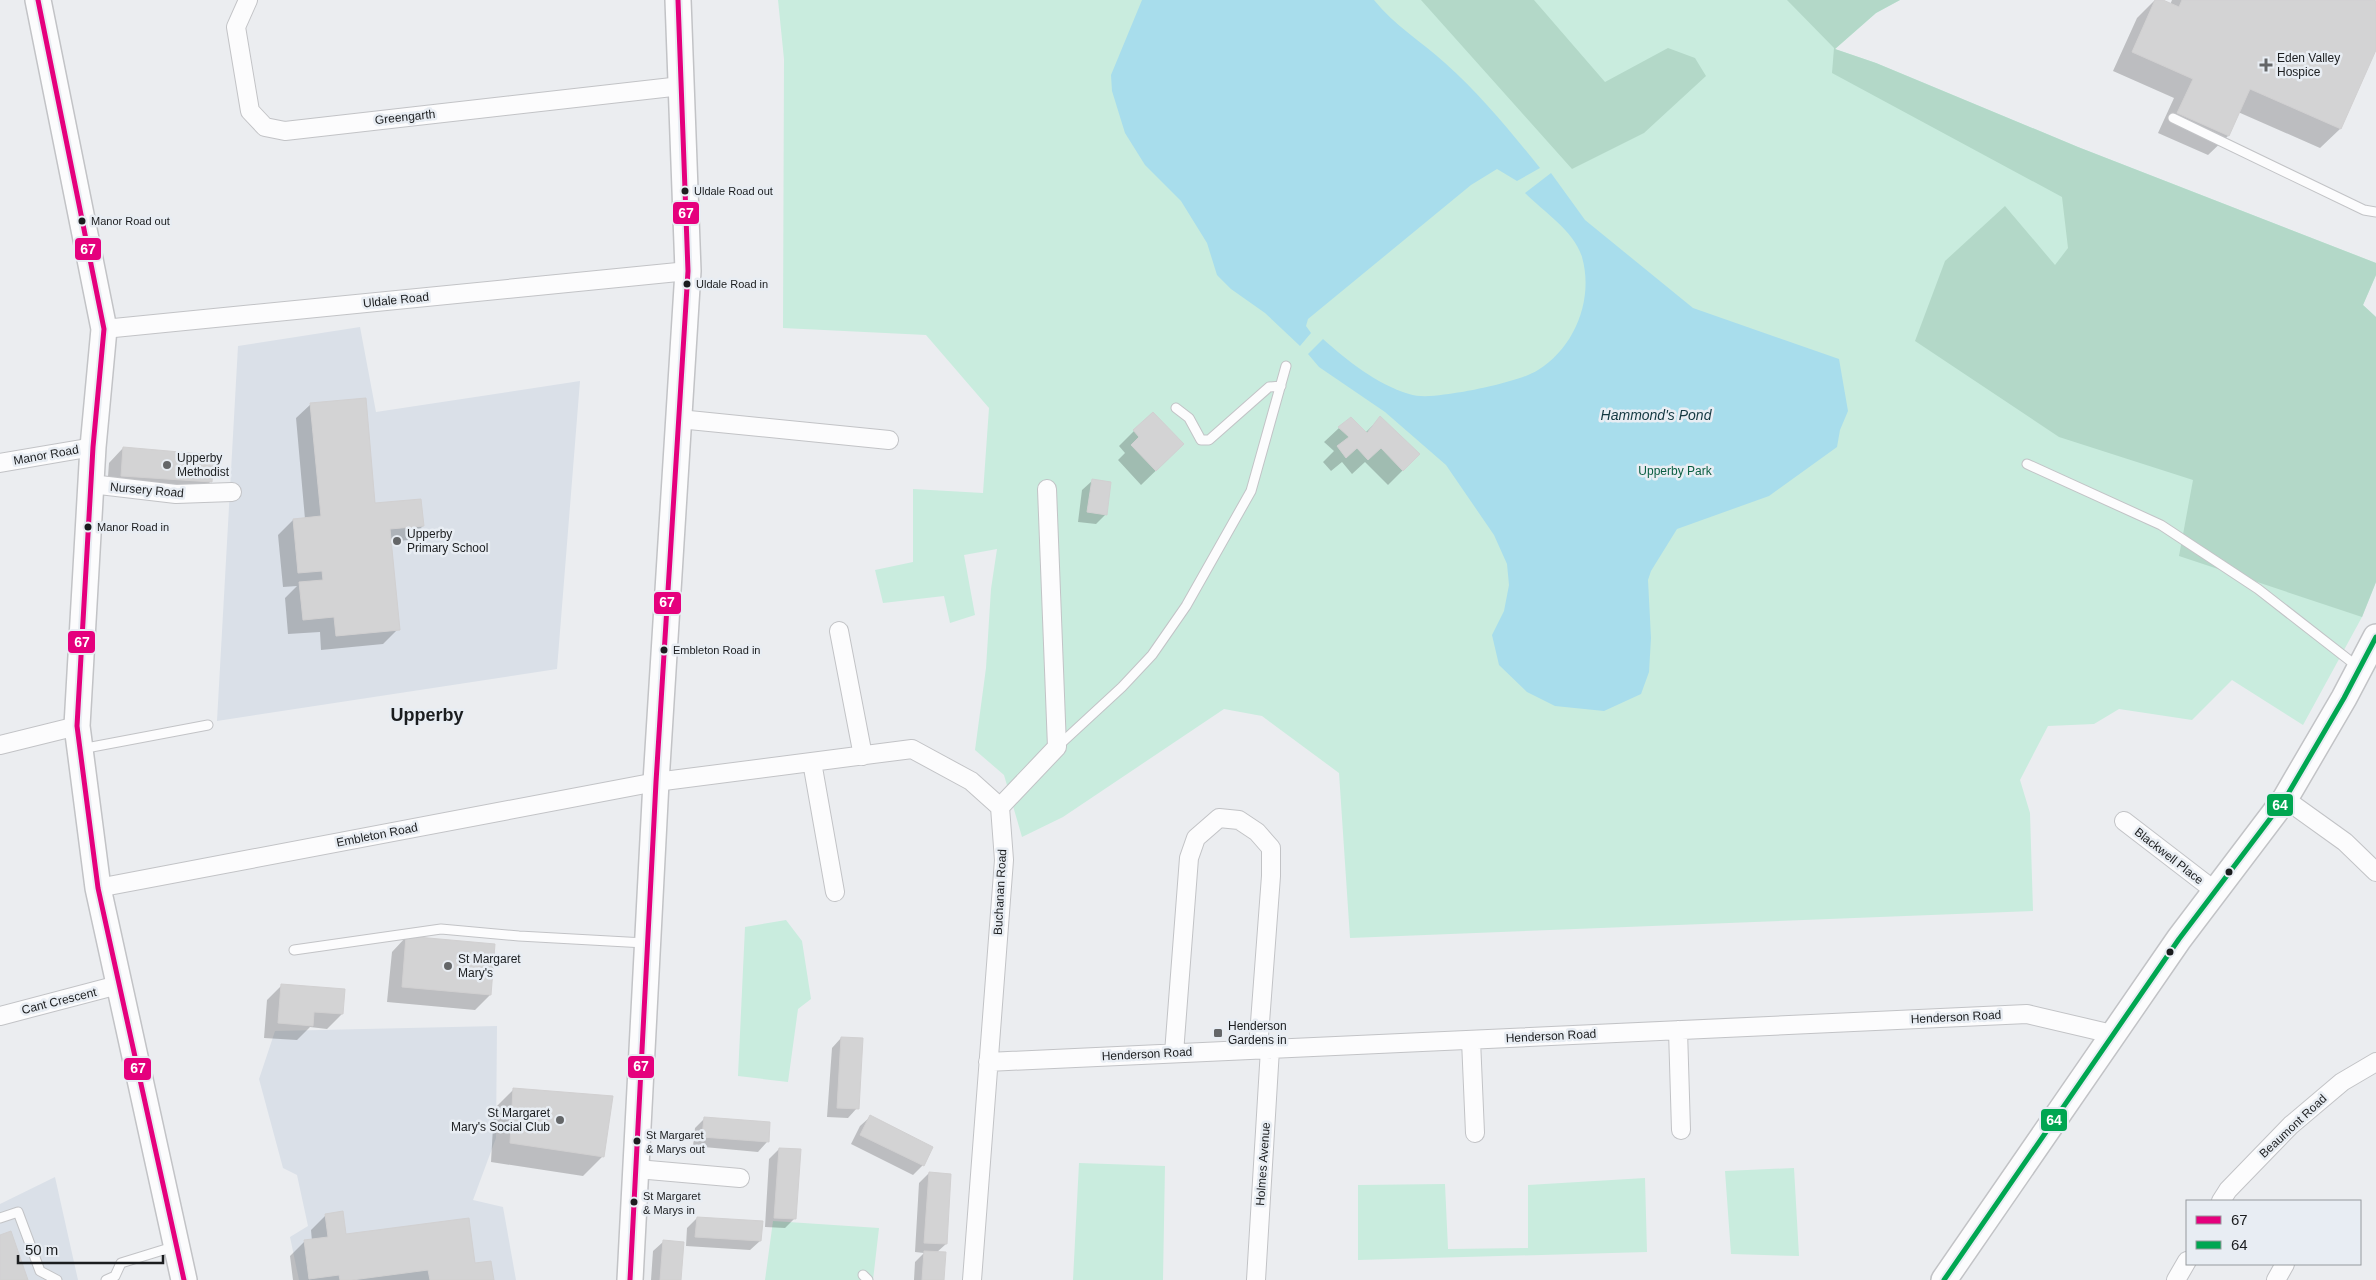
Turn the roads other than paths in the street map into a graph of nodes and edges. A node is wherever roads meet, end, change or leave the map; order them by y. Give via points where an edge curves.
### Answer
1 (38, 0) edge
2 (248, 0) edge
3 (678, 0) edge
4 (681, 86) junction
5 (2173, 118) dead end
6 (2376, 212) edge
7 (688, 272) junction
8 (104, 329) junction
9 (1286, 366) dead end
10 (1281, 386) junction
11 (1176, 408) dead end
12 (679, 419) junction
13 (889, 440) dead end
14 (93, 447) junction
15 (0, 463) edge
16 (2027, 464) dead end
17 (91, 484) junction
18 (1046, 489) dead end
19 (232, 492) dead end
20 (839, 631) dead end
21 (2376, 637) edge
22 (2360, 668) junction
23 (208, 725) dead end
24 (78, 738) junction
25 (0, 746) edge
26 (1057, 747) junction
27 (863, 756) junction
28 (812, 762) junction
29 (656, 782) junction
30 (2285, 799) junction
31 (1000, 807) junction
32 (2124, 821) dead end
33 (2376, 872) edge
34 (98, 888) junction
35 (2215, 891) junction
36 (834, 892) dead end
37 (648, 943) junction
38 (294, 950) dead end
39 (118, 986) junction
40 (0, 1016) edge
41 (1678, 1030) junction
42 (2112, 1034) junction
43 (1471, 1040) junction
44 (1264, 1049) junction
45 (1174, 1053) junction
46 (988, 1062) junction
47 (2376, 1062) edge
48 (1681, 1130) dead end
49 (1475, 1133) dead end
50 (637, 1169) junction
51 (740, 1178) dead end
52 (2222, 1200) edge
53 (0, 1218) edge
54 (176, 1246) junction
55 (2186, 1263) edge
56 (2284, 1265) edge
57 (57, 1280) edge
58 (106, 1280) edge
59 (184, 1280) edge
60 (630, 1280) edge
61 (972, 1280) edge
62 (1256, 1280) edge
63 (1944, 1280) edge
64 (2176, 1280) edge
65 (2276, 1280) edge

1 - 8 street
2 - 4 street, Greengarth via 236,27 250,111 265,127 285,131
3 - 4 street
4 - 7 street
5 - 6 lane via 2364,210
7 - 8 street, Uldale Road
7 - 12 street
8 - 14 street
9 - 10 lane
10 - 11 lane via 1269,387 1209,440 1201,440 1189,418
10 - 26 lane via 1251,491 1186,606 1152,655
12 - 13 street
12 - 29 street
14 - 15 street, Manor Road
14 - 17 street
16 - 22 lane via 2161,525 2258,589
17 - 19 street, Nursery Road via 176,494
17 - 24 street
18 - 26 street
20 - 27 street
21 - 22 street
22 - 30 street
23 - 24 lane
24 - 25 street
24 - 34 street
26 - 31 street
27 - 28 street
27 - 31 street via 912,749 971,781
28 - 29 street
28 - 36 street
29 - 34 street, Embleton Road
29 - 37 street
30 - 33 street via 2345,842
30 - 35 street
31 - 46 street, Buchanan Road via 1004,860
32 - 35 street, Blackwell Place
34 - 39 street
35 - 42 street
37 - 38 lane via 441,929
37 - 50 street
39 - 40 street, Cant Crescent
39 - 54 street
41 - 42 street, Henderson Road via 2027,1014
41 - 43 street, Henderson Road
41 - 48 street
42 - 63 street
43 - 44 street, Henderson Road
43 - 49 street
44 - 45 street, Henderson Road
44 - 45 street, Holmes Avenue via 1271,848 1240,820 1219,818 1196,838 1189,858
44 - 62 street, Holmes Avenue
45 - 46 street, Henderson Road
46 - 61 street, Buchanan Road
47 - 52 street, Beaumont Road via 2342,1082 2291,1125
50 - 51 street
50 - 60 street
53 - 57 lane via 18,1212 40,1271
54 - 58 lane via 121,1263 115,1276
54 - 59 street
55 - 64 street
56 - 65 street

